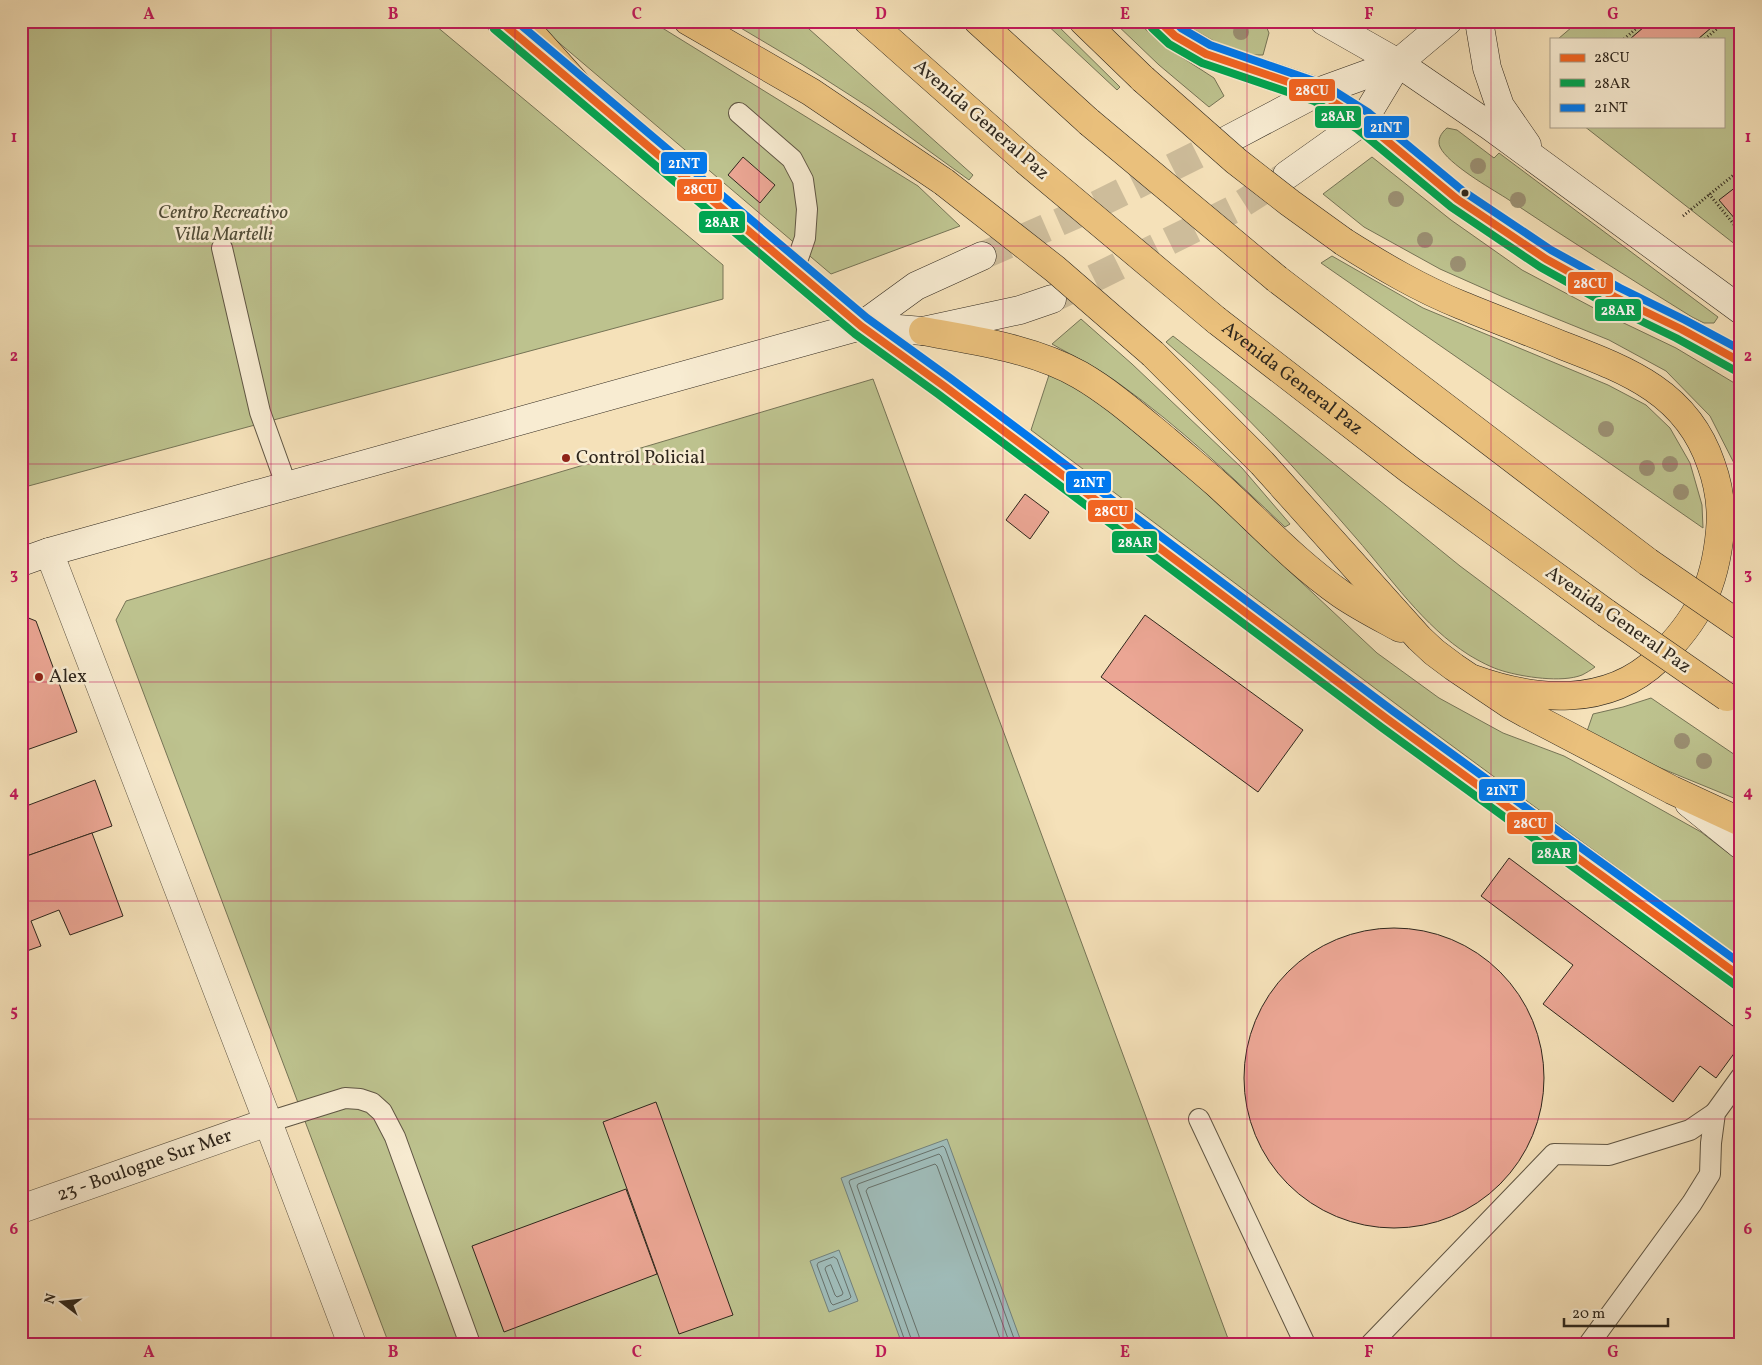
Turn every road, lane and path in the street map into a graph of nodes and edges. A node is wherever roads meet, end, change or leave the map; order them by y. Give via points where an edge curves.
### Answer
1 (500, 21) edge
2 (520, 21) edge
3 (688, 21) edge
4 (868, 21) edge
5 (978, 21) edge
6 (1084, 21) edge
7 (1159, 21) edge
8 (1324, 21) edge
9 (1448, 21) edge
10 (1479, 21) edge
11 (1645, 21) edge
12 (1726, 21) edge
13 (1625, 38) edge
14 (1706, 38) edge
15 (1398, 63) junction
16 (581, 89) junction
17 (1318, 92) junction
18 (739, 113) dead end
19 (1363, 122) junction
20 (1229, 139) tunnel mouth
21 (1540, 163) junction
22 (1741, 169) edge
23 (1287, 175) tunnel mouth
24 (1709, 194) junction
25 (1683, 216) dead end
26 (1741, 233) edge
27 (222, 248) dead end
28 (982, 256) tunnel mouth
29 (794, 270) junction
30 (1052, 299) tunnel mouth
31 (1741, 310) edge
32 (861, 326) junction
33 (923, 331) junction
34 (1741, 362) edge
35 (287, 487) junction
36 (49, 552) junction
37 (21, 562) edge
38 (1741, 626) edge
39 (1419, 638) junction
40 (1473, 679) junction
41 (1734, 701) edge
42 (1672, 790) junction
43 (1741, 822) edge
44 (1741, 845) edge
45 (1741, 977) edge
46 (1741, 1077) edge
47 (1715, 1114) junction
48 (1199, 1119) dead end
49 (268, 1122) junction
50 (21, 1209) edge
51 (352, 1344) edge
52 (470, 1344) edge
53 (1305, 1344) edge
54 (1371, 1344) edge
55 (1589, 1344) edge

1 - 16 street
2 - 16 highway
3 - 39 highway, bridge via 811,92 944,182 1055,269 1153,354 1262,463
4 - 41 highway, Avenida General Paz, bridge via 1216,320 1410,470 1606,614
5 - 38 highway, bridge via 1089,122 1277,279 1648,562
6 - 40 highway, bridge via 1143,79 1236,161 1344,242 1424,289 1645,381 1677,406 1701,438 1715,476 1721,511 1718,551 1708,590 1698,611 1670,647 1635,676 1614,687 1570,696 1548,697
7 - 17 highway via 1175,36 1206,54
8 - 15 street
9 - 15 street
10 - 21 street via 1486,68 1500,106
11 - 13 path
12 - 14 path
15 - 17 street
15 - 19 street
15 - 21 street
16 - 29 street
17 - 19 street
17 - 20 street
18 - 29 lane via 792,159 803,180 807,209 804,238
19 - 23 street
19 - 34 street via 1457,199 1546,259
21 - 31 street
22 - 24 path
24 - 25 path
24 - 26 path
27 - 35 lane via 260,412
28 - 32 street via 916,286
29 - 32 street
30 - 33 street via 1020,310
32 - 33 street
32 - 35 street
32 - 45 street via 1379,713
33 - 39 highway via 1013,349 1042,357 1079,374 1134,413 1319,578 1358,605
35 - 36 street
36 - 37 street
36 - 49 street
39 - 40 highway
40 - 42 highway via 1521,711
42 - 43 highway
42 - 44 street
46 - 47 lane
47 - 54 lane via 1690,1130 1609,1155 1554,1154
47 - 55 lane via 1710,1143 1710,1174 1692,1204
48 - 53 lane
49 - 50 street, 23 - Boulogne Sur Mer
49 - 51 street
49 - 52 lane via 345,1098 372,1103 382,1112 395,1137

